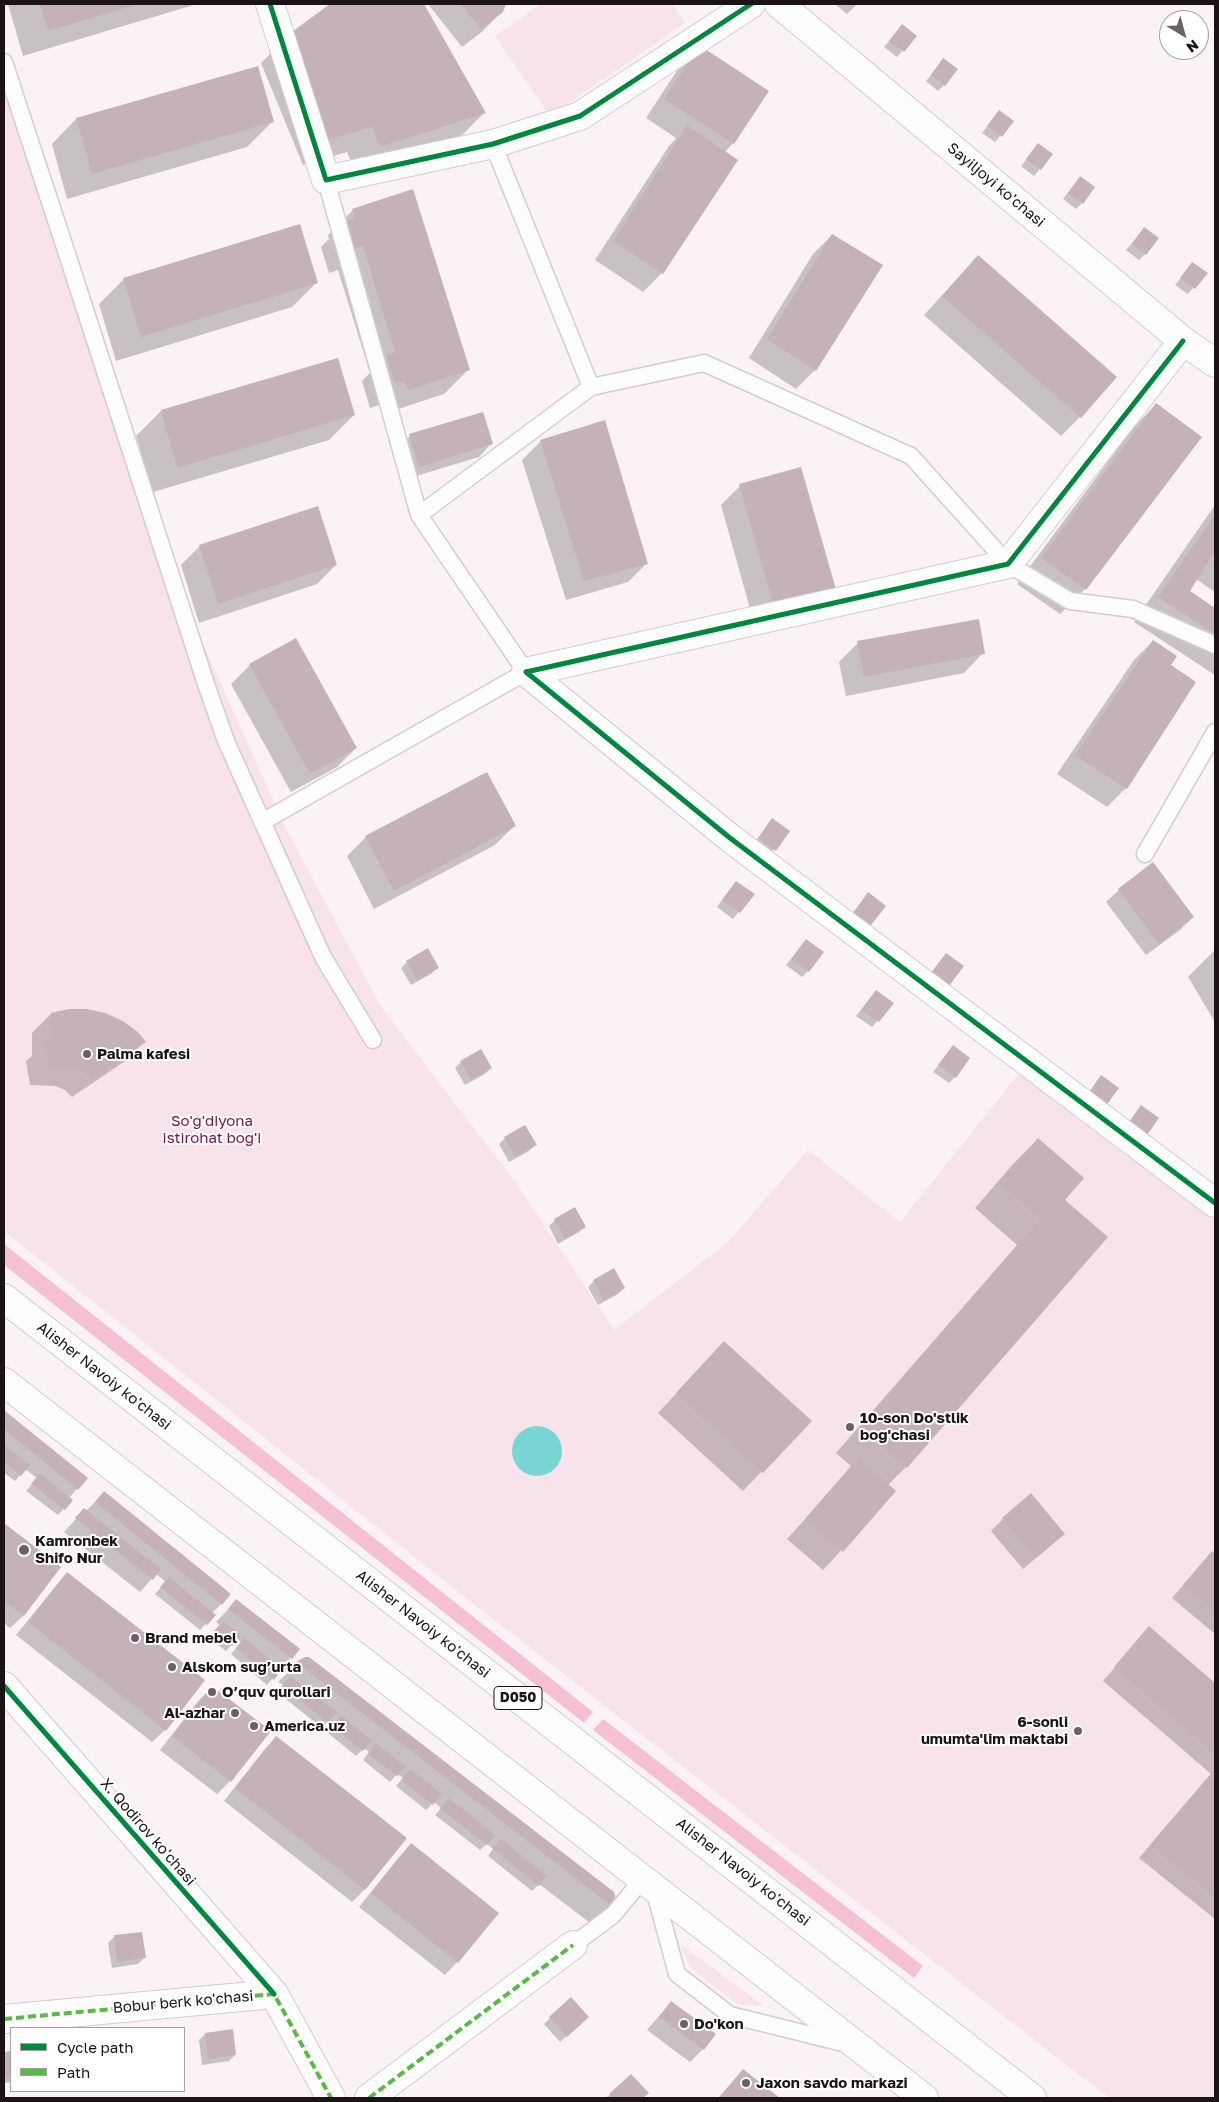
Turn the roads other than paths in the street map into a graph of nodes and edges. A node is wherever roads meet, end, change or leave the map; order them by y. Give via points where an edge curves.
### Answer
1 (270, 4) edge
2 (751, 4) edge
3 (779, 4) edge
4 (4, 62) edge
5 (494, 144) junction
6 (326, 180) junction
7 (1183, 341) junction
8 (1215, 363) edge
9 (591, 387) junction
10 (419, 515) junction
11 (1008, 564) junction
12 (1215, 645) edge
13 (526, 672) junction
14 (1215, 732) edge
15 (262, 822) junction
16 (1145, 854) dead end
17 (373, 1040) dead end
18 (1215, 1203) edge
19 (4, 1298) edge
20 (4, 1382) edge
21 (4, 1686) edge
22 (648, 1885) junction
23 (573, 1945) joint
24 (274, 1994) junction
25 (4, 2019) edge
26 (858, 2048) junction
27 (331, 2098) edge
28 (369, 2098) edge
29 (924, 2098) edge
30 (1032, 2098) edge

1 - 6 street
2 - 5 street via 580,116
3 - 7 street, Sayiljoyi ko'chasi
4 - 15 lane via 206,684 226,741
5 - 6 street
5 - 9 lane
6 - 10 lane
7 - 8 street, Sayiljoyi ko'chasi
7 - 11 street
9 - 10 lane
9 - 11 lane via 704,363 911,456
10 - 13 lane
11 - 12 lane via 1070,601 1133,609
11 - 13 street
13 - 15 lane
13 - 18 street via 730,838
14 - 16 lane
15 - 17 lane via 324,957
19 - 30 street, Alisher Navoiy ko'chasi / D050
20 - 22 street
21 - 24 street, X. Qodirov ko'chasi
22 - 23 lane
22 - 26 street
22 - 26 lane via 677,1974 730,2015
23 - 28 street
24 - 25 street, Bobur berk ko'chasi
24 - 27 street, Bobur berk ko'chasi
26 - 29 street

